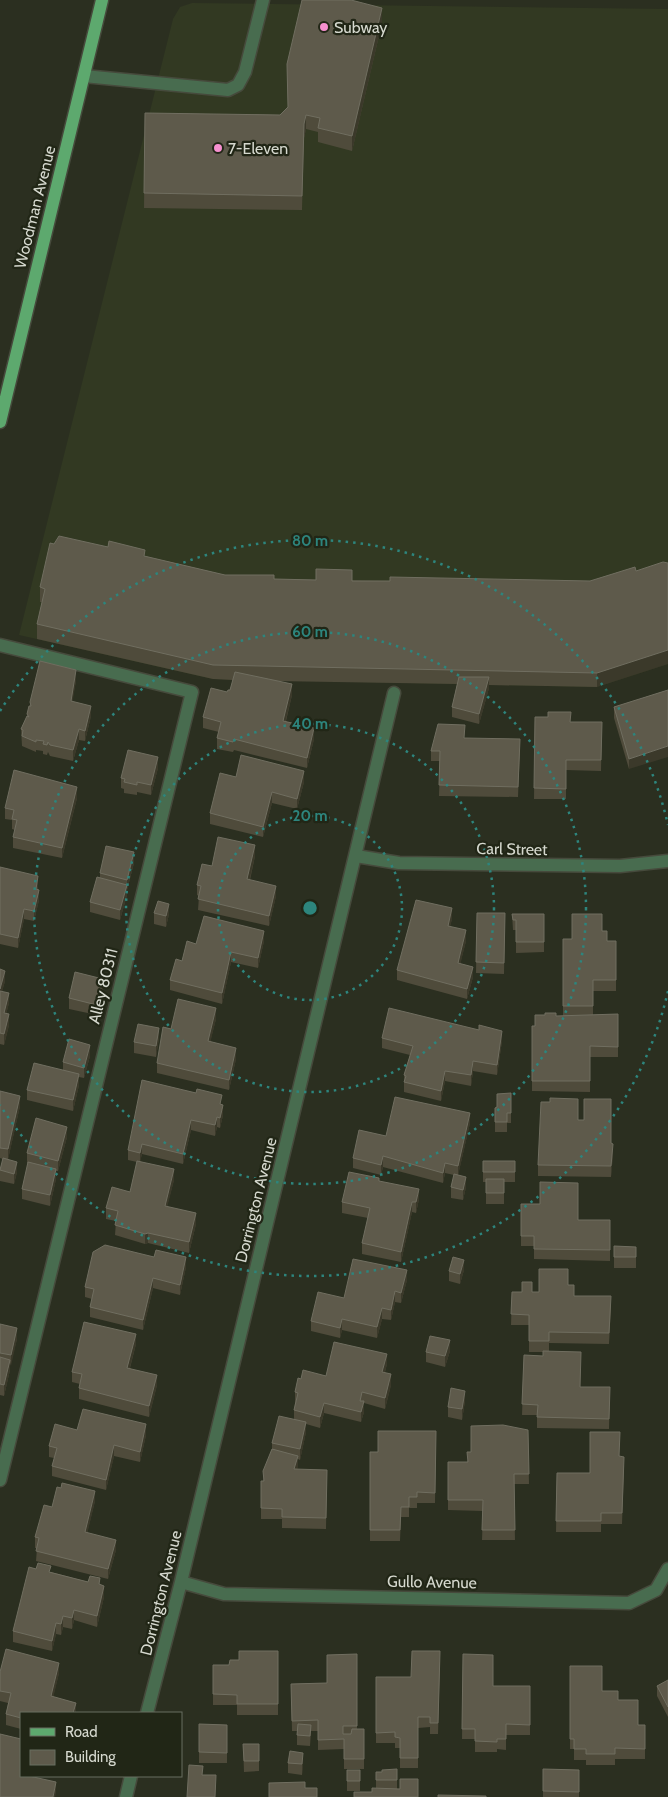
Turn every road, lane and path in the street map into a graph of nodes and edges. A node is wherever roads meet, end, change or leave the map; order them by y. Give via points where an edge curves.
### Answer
1 (102, 0) edge
2 (263, 0) edge
3 (84, 76) junction
4 (4, 391) edge
5 (0, 422) edge
6 (0, 645) edge
7 (394, 693) dead end
8 (356, 856) junction
9 (668, 861) edge
10 (0, 1480) edge
11 (668, 1569) edge
12 (181, 1582) junction
13 (147, 1712) edge
14 (131, 1777) edge
15 (126, 1797) edge

1 - 3 main road, Woodman Avenue
2 - 3 street via 245,72 238,85 228,90
3 - 4 main road, Woodman Avenue
4 - 5 main road, Woodman Avenue
6 - 10 street, Alley 80311 via 192,692
7 - 8 street, Dorrington Avenue
8 - 9 street, Carl Street via 399,864 620,866
8 - 12 street, Dorrington Avenue
11 - 12 street, Gullo Avenue via 656,1590 629,1603 224,1594
12 - 13 street, Dorrington Avenue
14 - 15 street

